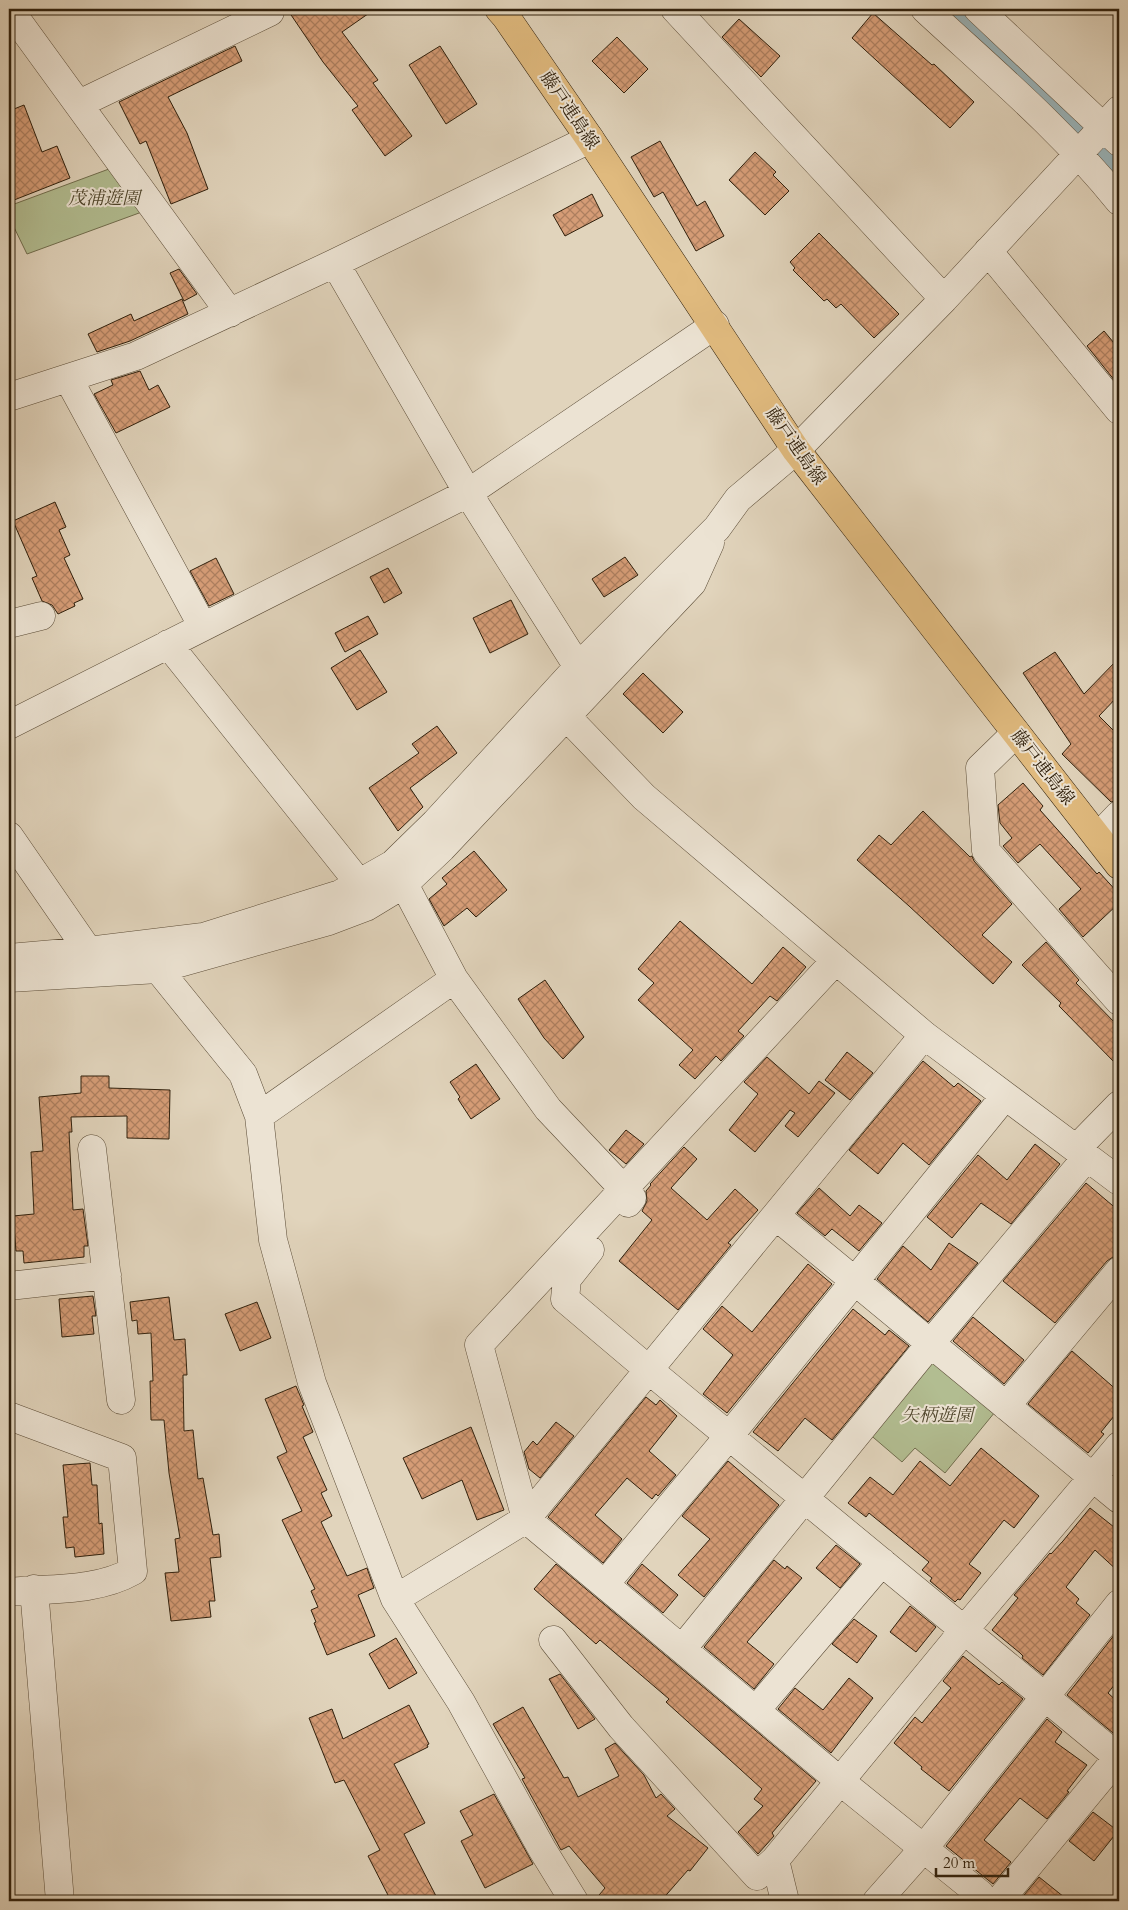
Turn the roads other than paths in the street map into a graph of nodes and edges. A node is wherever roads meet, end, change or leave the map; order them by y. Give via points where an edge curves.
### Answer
1 (499, 9) edge
2 (675, 9) edge
3 (925, 9) edge
4 (978, 9) edge
5 (13, 10) edge
6 (270, 12) dead end
7 (79, 104) junction
8 (1101, 136) edge
9 (590, 139) junction
10 (1119, 201) edge
11 (988, 251) junction
12 (335, 263) junction
13 (944, 299) junction
14 (230, 313) junction
15 (715, 325) junction
16 (68, 378) junction
17 (9, 397) edge
18 (1119, 410) edge
19 (796, 450) junction
20 (468, 493) junction
21 (41, 616) dead end
22 (9, 624) edge
23 (202, 627) junction
24 (168, 644) junction
25 (572, 691) junction
26 (9, 725) edge
27 (1016, 733) junction
28 (1119, 815) edge
29 (9, 836) edge
30 (1098, 837) junction
31 (1119, 865) edge
32 (379, 886) junction
33 (155, 942) junction
34 (9, 958) edge
35 (836, 960) junction
36 (95, 961) junction
37 (158, 969) junction
38 (9, 978) edge
39 (454, 979) junction
40 (1119, 1001) edge
41 (924, 1035) junction
42 (1005, 1096) junction
43 (1119, 1105) edge
44 (259, 1116) junction
45 (92, 1149) dead end
46 (1082, 1153) junction
47 (1119, 1181) edge
48 (623, 1190) junction
49 (776, 1216) junction
50 (1119, 1270) edge
51 (107, 1275) junction
52 (855, 1281) junction
53 (9, 1286) edge
54 (930, 1344) junction
55 (649, 1370) junction
56 (120, 1400) dead end
57 (1006, 1406) junction
58 (9, 1416) edge
59 (729, 1436) junction
60 (1119, 1446) edge
61 (1093, 1478) junction
62 (804, 1497) junction
63 (1119, 1500) edge
64 (526, 1519) junction
65 (882, 1562) junction
66 (605, 1584) junction
67 (22, 1591) edge
68 (395, 1599) junction
69 (1119, 1604) edge
70 (965, 1630) junction
71 (552, 1640) dead end
72 (682, 1649) junction
73 (1045, 1696) junction
74 (756, 1710) junction
75 (1119, 1757) edge
76 (840, 1780) junction
77 (924, 1848) junction
78 (775, 1860) junction
79 (986, 1899) edge
80 (60, 1901) edge
81 (574, 1901) edge
82 (785, 1901) edge
83 (877, 1901) edge

1 - 9 main road, 藤戸連島線
2 - 13 street
3 - 8 street via 1064,137
4 - 8 street
5 - 7 street
6 - 7 street
7 - 14 street
8 - 10 street
8 - 11 street
9 - 12 street
9 - 15 main road, 藤戸連島線
11 - 13 street
11 - 18 street
12 - 14 street
12 - 20 street
13 - 19 street
14 - 16 street via 136,356
15 - 19 main road, 藤戸連島線
15 - 20 street
16 - 17 street
16 - 23 street
19 - 25 street via 738,499 717,528
19 - 27 main road, 藤戸連島線
20 - 23 street
20 - 25 street
21 - 22 street
23 - 24 street
24 - 26 street
24 - 32 street
25 - 32 street via 393,864
25 - 32 street via 442,848
25 - 35 street via 644,797
27 - 30 main road, 藤戸連島線
27 - 40 street via 980,768 986,851
28 - 30 street
29 - 36 street
30 - 31 main road, 藤戸連島線
32 - 33 street via 340,894 203,937
32 - 37 street via 366,907 329,921
32 - 39 street
33 - 36 street
33 - 37 street
34 - 36 street
35 - 41 street
35 - 48 street
36 - 37 street
36 - 38 street
37 - 44 street via 243,1074
39 - 44 street
39 - 48 street via 548,1109
41 - 42 street
41 - 49 street
42 - 46 street
42 - 52 street
43 - 46 street
44 - 68 street via 273,1240 312,1383
45 - 51 street
46 - 47 street
46 - 54 street
48 - 55 street via 632,1198 567,1279 566,1299
48 - 64 street via 479,1346
49 - 52 street
49 - 55 street
50 - 57 street
51 - 53 street
51 - 56 street
52 - 54 street
52 - 59 street
54 - 57 street
54 - 62 street
55 - 59 street
55 - 64 street
57 - 61 street
58 - 67 street via 122,1458 133,1571 118,1580 98,1585
59 - 62 street
59 - 66 street
60 - 61 street
61 - 63 street
61 - 70 street
62 - 65 street
62 - 72 street
64 - 66 street
64 - 68 street
65 - 70 street
65 - 74 street
66 - 72 street
67 - 80 street
68 - 81 street via 461,1702
69 - 73 street
70 - 73 street
70 - 76 street
71 - 78 street via 621,1727 757,1876
72 - 74 street
73 - 75 street
73 - 77 street
74 - 76 street
75 - 79 street
76 - 77 street
76 - 78 street
77 - 79 street
77 - 83 street
78 - 82 street

